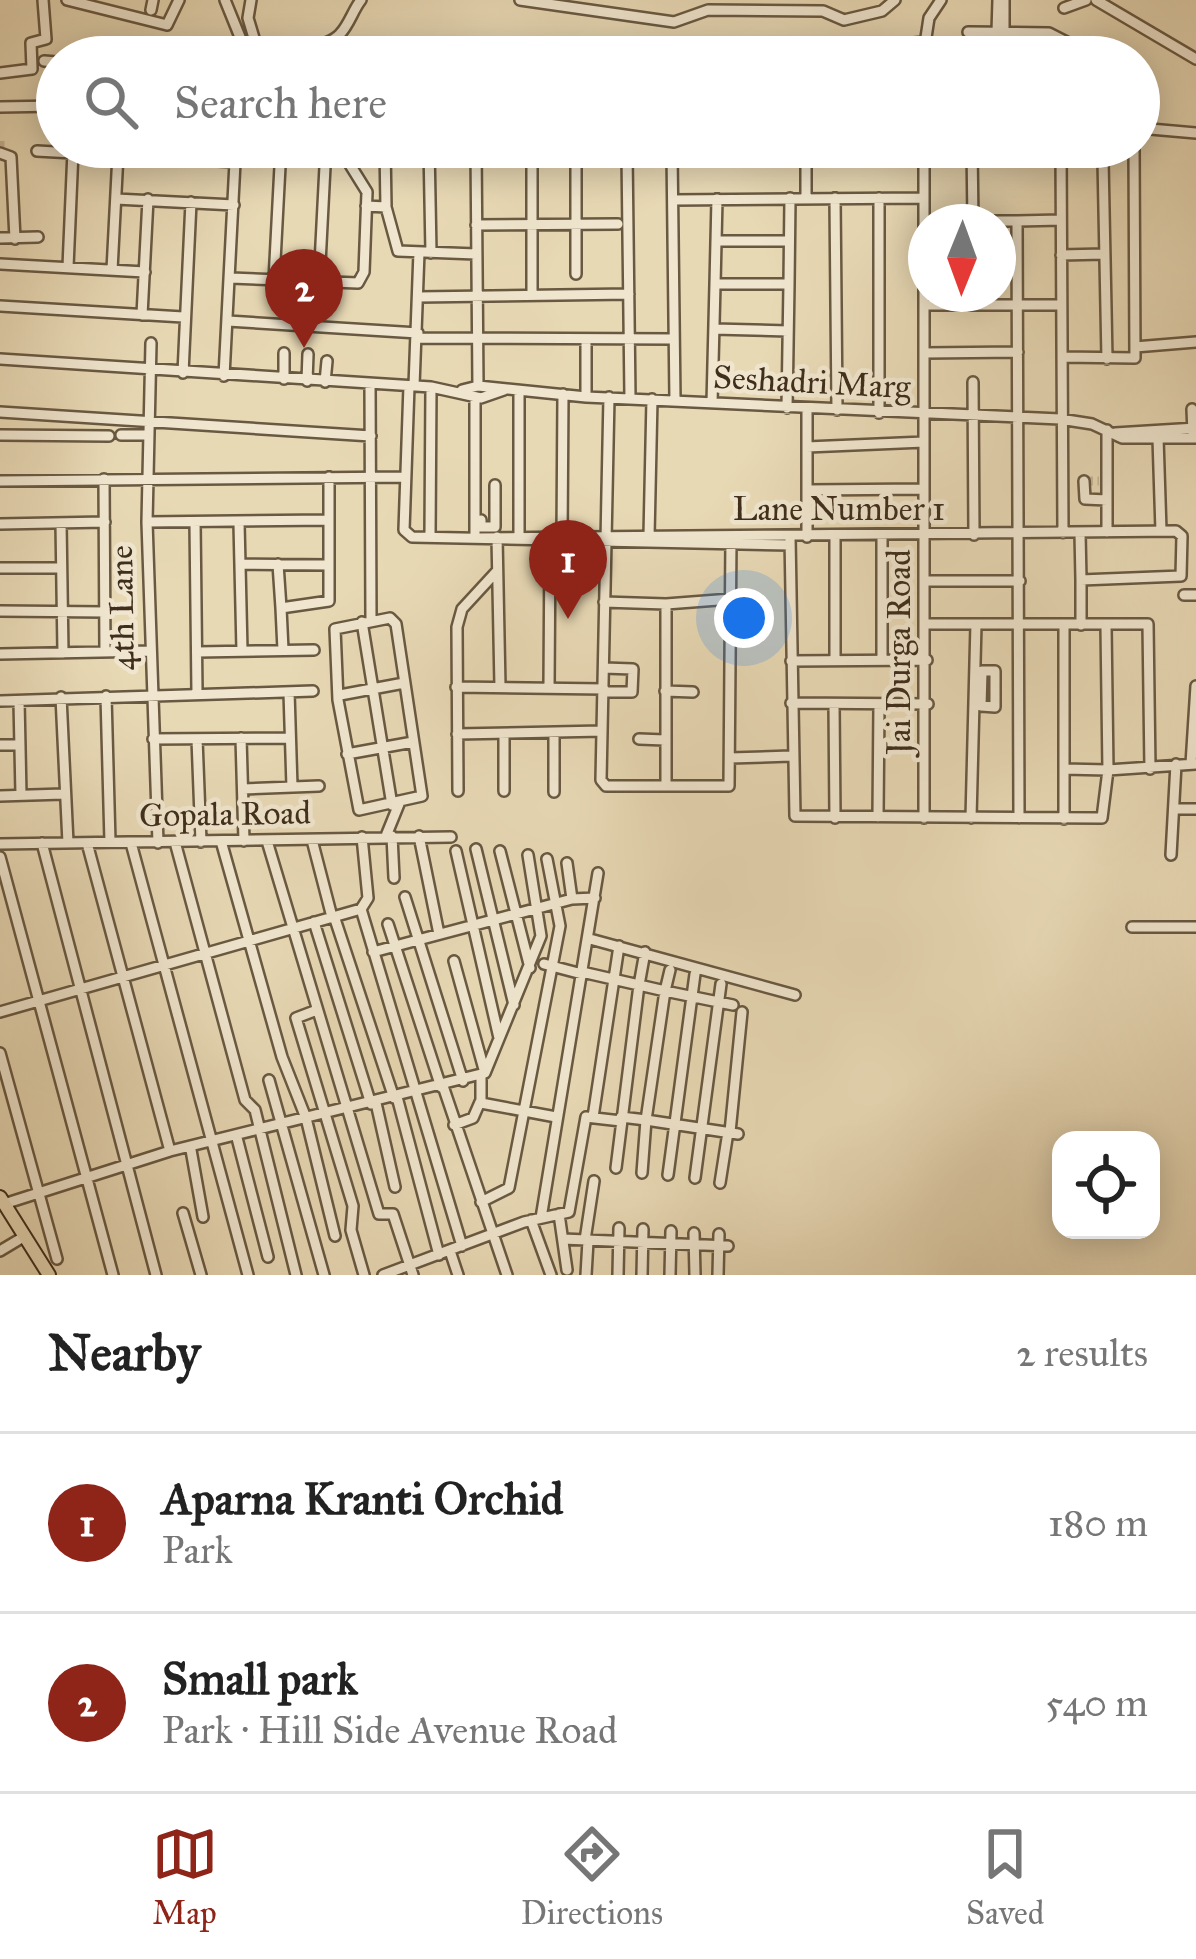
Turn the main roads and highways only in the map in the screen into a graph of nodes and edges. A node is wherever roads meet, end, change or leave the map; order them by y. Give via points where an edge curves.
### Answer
1 (1, 1206) edge
2 (45, 1275) edge

1 - 2 main road
1 - 2 main road

